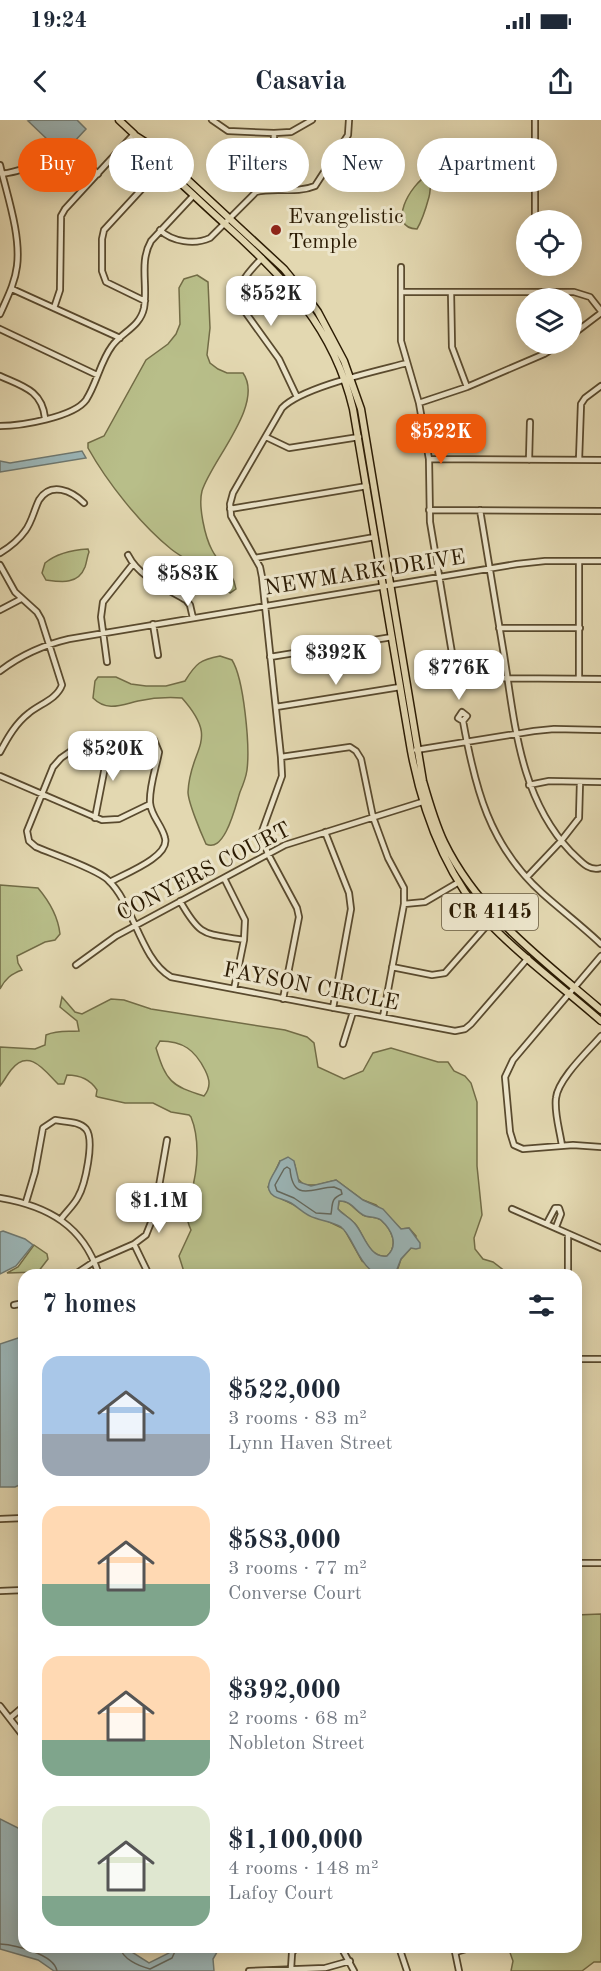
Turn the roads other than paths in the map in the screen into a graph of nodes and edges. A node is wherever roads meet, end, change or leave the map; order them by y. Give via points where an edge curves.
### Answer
1 (119, 120) edge
2 (212, 120) edge
3 (312, 120) edge
4 (349, 120) edge
5 (535, 120) edge
6 (274, 133) junction
7 (134, 134) junction
8 (136, 138) edge
9 (274, 138) edge
10 (0, 165) edge
11 (2, 174) junction
12 (98, 174) junction
13 (309, 189) edge
14 (142, 192) edge
15 (259, 192) edge
16 (196, 193) junction
17 (536, 210) edge
18 (230, 218) junction
19 (224, 224) junction
20 (160, 230) junction
21 (262, 258) junction
22 (401, 267) dead end
23 (12, 289) junction
24 (401, 292) junction
25 (451, 292) junction
26 (144, 301) junction
27 (54, 308) junction
28 (601, 312) edge
29 (0, 314) edge
30 (582, 327) edge
31 (0, 329) edge
32 (120, 338) junction
33 (544, 354) edge
34 (407, 363) junction
35 (97, 375) junction
36 (0, 376) edge
37 (348, 379) junction
38 (601, 386) edge
39 (467, 387) junction
40 (297, 397) junction
41 (419, 403) junction
42 (45, 418) junction
43 (530, 422) dead end
44 (0, 426) edge
45 (266, 437) junction
46 (359, 437) junction
47 (429, 459) junction
48 (529, 460) junction
49 (579, 460) junction
50 (601, 460) edge
51 (367, 486) junction
52 (84, 504) dead end
53 (230, 509) junction
54 (429, 510) junction
55 (480, 510) junction
56 (601, 511) edge
57 (375, 537) junction
58 (0, 553) edge
59 (129, 555) dead end
60 (255, 558) junction
61 (579, 561) junction
62 (601, 561) edge
63 (133, 564) junction
64 (0, 565) edge
65 (490, 569) junction
66 (440, 577) junction
67 (387, 586) junction
68 (21, 599) junction
69 (264, 606) junction
70 (0, 610) edge
71 (193, 618) junction
72 (153, 624) junction
73 (499, 628) junction
74 (580, 628) junction
75 (102, 633) junction
76 (392, 637) junction
77 (50, 643) junction
78 (158, 655) dead end
79 (270, 657) junction
80 (107, 662) dead end
81 (0, 671) edge
82 (507, 678) junction
83 (579, 679) junction
84 (601, 679) edge
85 (400, 687) junction
86 (276, 707) junction
87 (463, 721) dead end
88 (601, 730) edge
89 (516, 734) junction
90 (110, 741) junction
91 (467, 742) junction
92 (414, 751) junction
93 (0, 752) edge
94 (281, 758) junction
95 (0, 776) edge
96 (580, 782) junction
97 (601, 782) edge
98 (529, 785) junction
99 (41, 794) junction
100 (422, 802) junction
101 (150, 804) junction
102 (373, 817) junction
103 (95, 818) junction
104 (325, 832) junction
105 (561, 841) junction
106 (268, 854) junction
107 (601, 868) edge
108 (224, 878) junction
109 (527, 878) junction
110 (110, 882) junction
111 (459, 882) junction
112 (180, 901) junction
113 (404, 904) junction
114 (482, 913) junction
115 (492, 914) junction
116 (490, 923) junction
117 (135, 925) junction
118 (503, 925) junction
119 (244, 940) junction
120 (601, 944) edge
121 (601, 957) edge
122 (528, 958) junction
123 (76, 965) dead end
124 (392, 967) junction
125 (234, 989) junction
126 (572, 991) junction
127 (283, 999) junction
128 (333, 1008) junction
129 (601, 1010) edge
130 (353, 1012) junction
131 (383, 1017) junction
132 (601, 1020) edge
133 (601, 1036) edge
134 (343, 1044) dead end
135 (167, 1140) dead end
136 (562, 1146) junction
137 (601, 1147) edge
138 (0, 1198) edge
139 (26, 1202) junction
140 (512, 1209) dead end
141 (61, 1219) junction
142 (547, 1223) junction
143 (556, 1227) junction
144 (568, 1234) junction
145 (134, 1244) junction
146 (601, 1248) edge
147 (95, 1262) junction
148 (84, 1269) edge
149 (97, 1269) edge
150 (146, 1269) edge
151 (568, 1269) edge
152 (18, 1304) edge
153 (14, 1305) dead end
154 (582, 1359) edge
155 (601, 1359) edge
156 (18, 1518) edge
157 (0, 1519) edge
158 (582, 1563) edge
159 (601, 1563) edge
160 (18, 1590) edge
161 (0, 1591) edge
162 (0, 1706) edge
163 (18, 1711) edge
164 (10, 1718) junction
165 (18, 1729) edge
166 (292, 1953) edge
167 (345, 1953) edge
168 (401, 1953) edge
169 (456, 1953) edge
170 (350, 1961) junction
171 (291, 1969) junction
172 (249, 1971) edge
173 (354, 1971) edge
174 (407, 1971) edge
175 (459, 1971) edge

1 - 7 main road, CR 4145
2 - 6 street via 228,131
3 - 6 street via 291,132
4 - 13 street via 348,135 315,186
5 - 17 street
6 - 9 street
7 - 8 main road, CR 4145
7 - 12 street
7 - 16 main road, CR 4145 via 150,145
10 - 11 street
11 - 12 street via 26,168 56,143 69,147
11 - 23 street via 17,245
12 - 27 street via 61,216 60,290
14 - 26 street via 109,224 102,239 102,272 106,282
15 - 18 street via 250,196
16 - 18 main road, CR 4145
16 - 19 main road, CR 4145
16 - 20 street
18 - 19 street
18 - 37 main road, CR 4145 via 284,269 310,301 336,342
19 - 20 street via 203,241 175,240
19 - 21 main road, CR 4145
20 - 26 street via 144,257
21 - 37 main road, CR 4145 via 312,315
21 - 40 street via 243,280 240,301 279,359
22 - 24 street
23 - 27 street
23 - 29 street
24 - 25 street
24 - 34 street via 401,341
25 - 28 street via 574,292 590,297
25 - 39 street via 452,347
26 - 32 street via 139,321
27 - 32 street
28 - 30 street
31 - 35 street
32 - 35 street
33 - 39 street
34 - 37 street
34 - 41 street
35 - 42 street via 78,408
36 - 42 street via 38,397
37 - 40 street
37 - 46 main road, CR 4145
37 - 67 main road, CR 4145 via 366,435
38 - 49 street via 581,404
39 - 41 street
40 - 45 street via 282,408
41 - 47 street
42 - 44 street
43 - 48 street
45 - 46 street via 289,448
45 - 53 street via 233,493
46 - 51 main road, CR 4145
47 - 48 street
47 - 54 street
48 - 49 street
49 - 50 street
51 - 53 street
51 - 57 main road, CR 4145
52 - 58 street via 64,489 50,491 39,501 20,538
53 - 60 street via 233,522
54 - 55 street
54 - 66 street
55 - 56 street
55 - 65 street
57 - 60 street
57 - 67 main road, CR 4145
59 - 63 street
60 - 69 street via 260,567
61 - 62 street, NEWMARK DRIVE
61 - 65 street, NEWMARK DRIVE via 532,562
61 - 74 street
63 - 71 street via 186,600
63 - 75 street via 103,602
64 - 68 street
65 - 66 street, NEWMARK DRIVE
65 - 73 street
66 - 67 street, NEWMARK DRIVE
66 - 82 street via 457,671 471,678
67 - 69 street, NEWMARK DRIVE
67 - 76 main road, CR 4145
67 - 92 main road, CR 4145
68 - 70 street
68 - 77 street via 37,612
69 - 71 street, NEWMARK DRIVE
69 - 79 street
71 - 72 street, NEWMARK DRIVE
72 - 75 street, NEWMARK DRIVE
72 - 78 street
73 - 74 street
73 - 82 street
74 - 83 street
75 - 77 street, NEWMARK DRIVE
75 - 80 street
76 - 79 street
76 - 85 main road, CR 4145
77 - 81 street, NEWMARK DRIVE
77 - 93 street via 61,677 60,692 20,722
79 - 86 street
82 - 83 street
82 - 89 street
83 - 84 street
85 - 86 street
85 - 92 main road, CR 4145
86 - 94 street
87 - 91 street
88 - 89 street via 554,729
89 - 91 street
89 - 98 street
90 - 99 street via 80,746 61,758
90 - 101 street via 140,735 154,740 159,752
90 - 103 street
91 - 92 street
91 - 109 street via 485,810
92 - 100 main road, CR 4145
92 - 115 main road, CR 4145 via 444,842
94 - 102 street via 350,747 361,759
94 - 106 street via 282,776 261,834
95 - 99 street
96 - 97 street
96 - 98 street
96 - 105 street via 579,818
98 - 105 street
99 - 103 street
99 - 110 street via 27,831 29,841
100 - 102 street, CONYERS COURT
100 - 111 main road, CR 4145
101 - 103 street via 119,819
101 - 110 street via 165,839 161,853
102 - 104 street, CONYERS COURT
102 - 113 street via 404,888
104 - 106 street, CONYERS COURT
104 - 128 street via 349,893 351,909
105 - 107 street via 591,869
105 - 109 street
106 - 108 street, CONYERS COURT
106 - 127 street via 299,917
108 - 112 street, CONYERS COURT
108 - 119 street via 245,920
109 - 120 street
110 - 117 street, FAYSON CIRCLE
111 - 113 street via 425,902
111 - 114 main road, CR 4145
112 - 117 street, CONYERS COURT
112 - 119 street via 198,928
113 - 124 street
114 - 115 main road
114 - 116 main road, CR 4145
115 - 118 main road, CR 4145
116 - 118 main road
116 - 122 main road, CR 4145
116 - 124 street via 445,973 432,975
117 - 123 street, CONYERS COURT
117 - 125 street, FAYSON CIRCLE via 164,972 180,980
118 - 126 main road, CR 4145
119 - 125 street
121 - 126 street
122 - 126 main road, CR 4145
122 - 131 street, FAYSON CIRCLE via 465,1029 455,1031
124 - 131 street
125 - 127 street, FAYSON CIRCLE
126 - 129 main road, CR 4145
126 - 132 main road, CR 4145
126 - 136 street via 513,1060 505,1077 514,1145 523,1149
127 - 128 street, FAYSON CIRCLE
128 - 130 street, FAYSON CIRCLE
130 - 131 street, FAYSON CIRCLE
130 - 134 street
133 - 136 street via 558,1091
135 - 145 street via 150,1226
136 - 137 street
138 - 139 street
139 - 141 street
139 - 141 street via 43,1128 55,1120 80,1124 91,1137 88,1160 78,1197
140 - 142 street
141 - 147 street
142 - 143 street
142 - 143 street via 555,1208 559,1208
143 - 144 street
144 - 146 street
144 - 151 street
145 - 147 street
145 - 150 street
147 - 148 street
147 - 149 street
152 - 153 street
154 - 155 street
156 - 157 street
158 - 159 street
160 - 161 street
162 - 164 street
163 - 164 street
164 - 165 street
166 - 171 street
167 - 170 street
168 - 174 street
169 - 175 street
170 - 171 street via 334,1967
170 - 173 street
171 - 172 street

